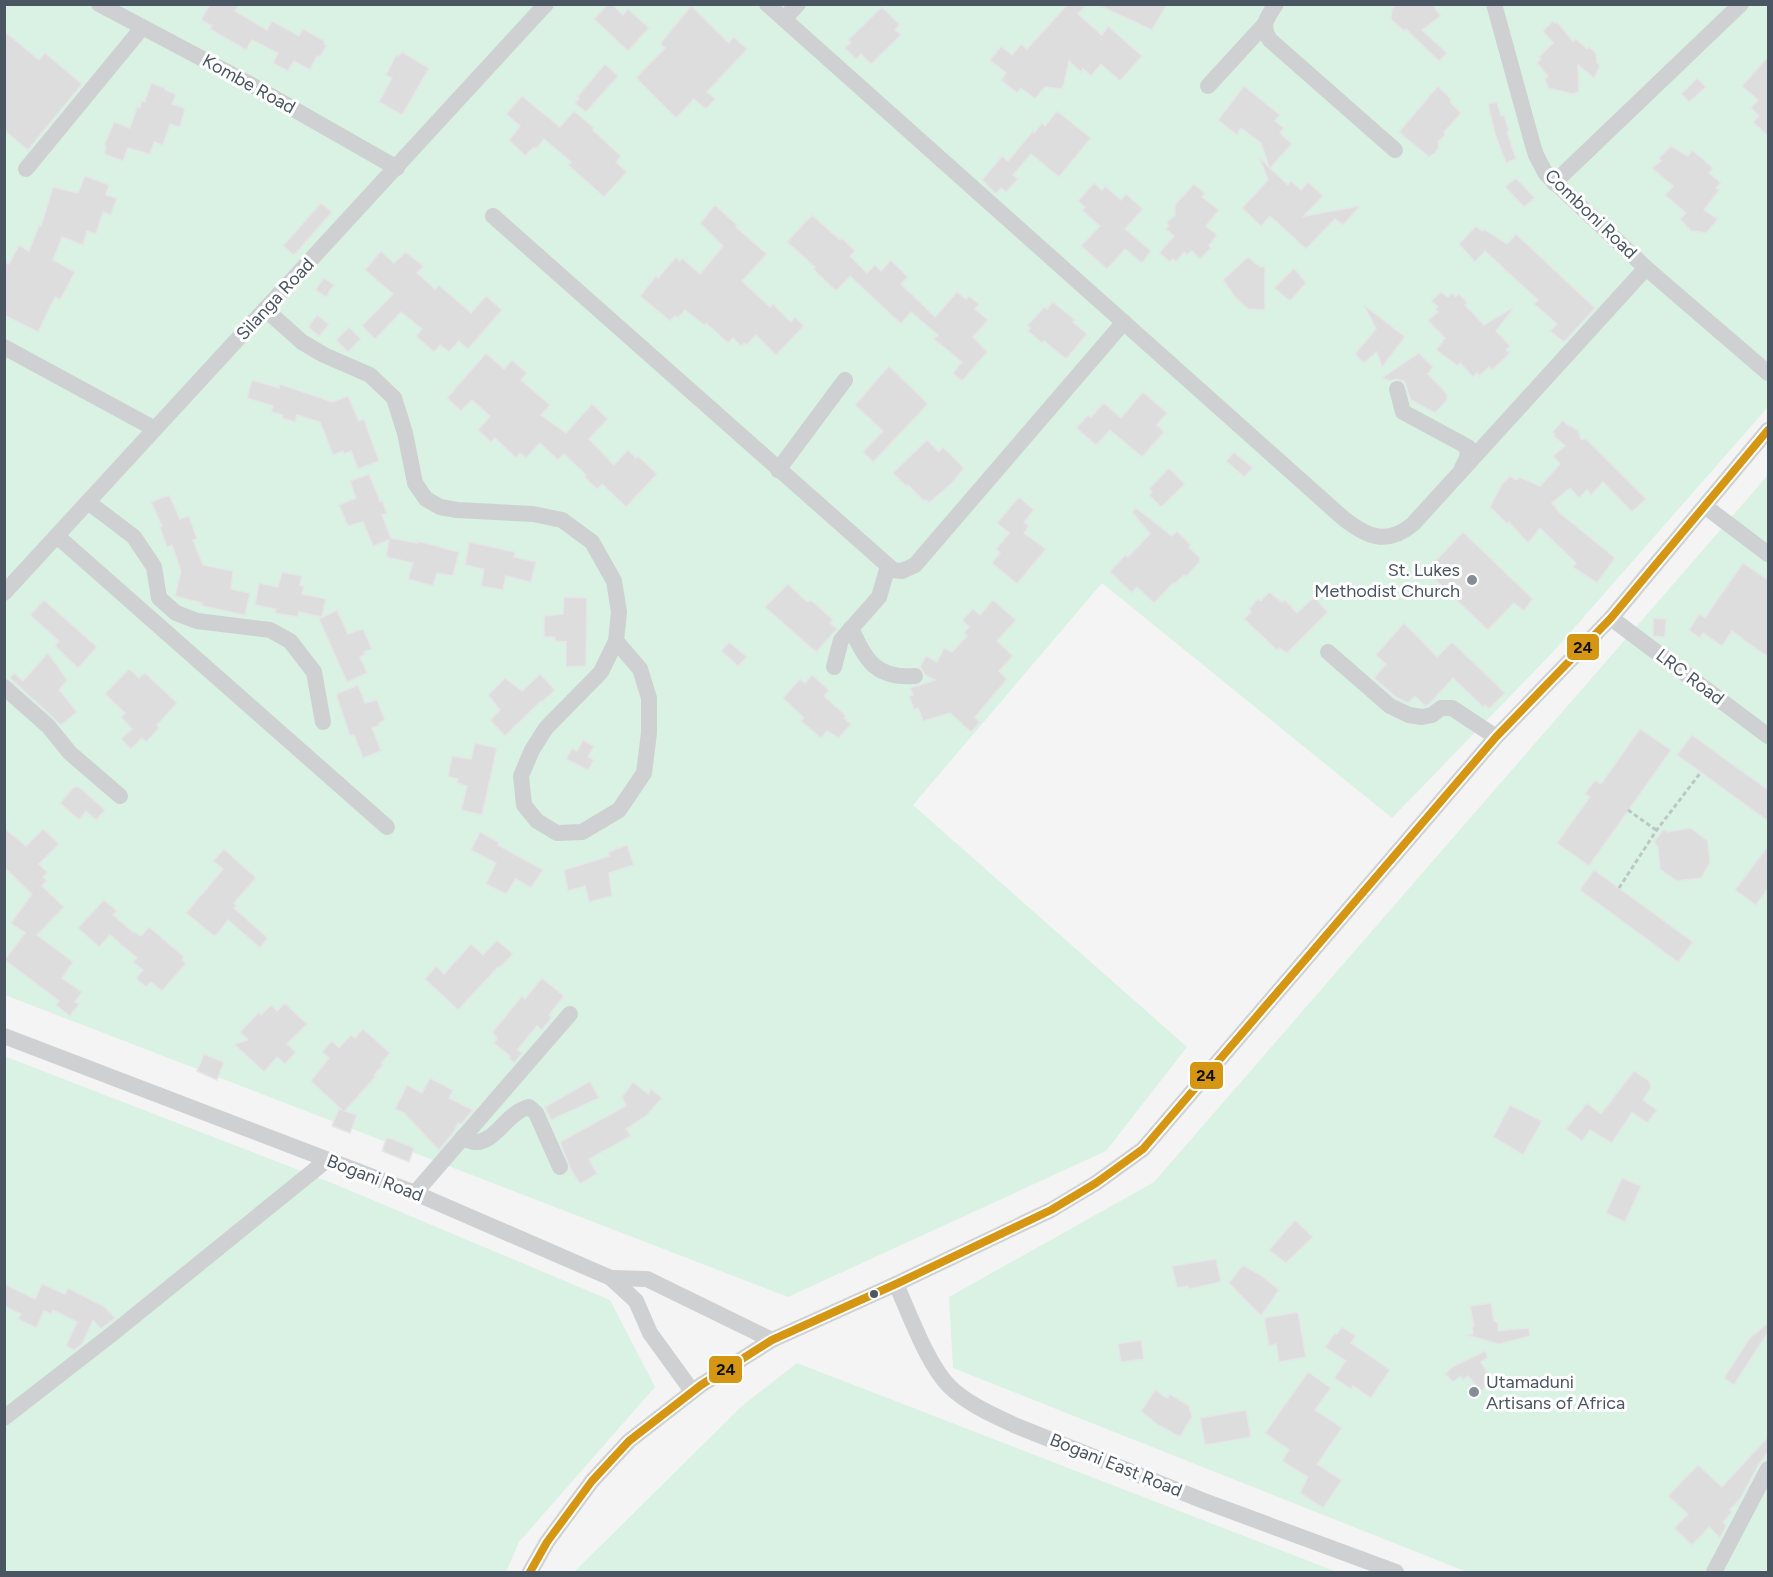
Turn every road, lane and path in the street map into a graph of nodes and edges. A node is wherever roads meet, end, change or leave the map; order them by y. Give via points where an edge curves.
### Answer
1 (99, 4) edge
2 (546, 4) edge
3 (767, 4) edge
4 (798, 4) edge
5 (1276, 4) edge
6 (1494, 4) edge
7 (1741, 4) edge
8 (784, 19) junction
9 (1264, 26) junction
10 (142, 28) junction
11 (1208, 86) dead end
12 (1395, 150) dead end
13 (397, 168) junction
14 (26, 170) dead end
15 (1554, 183) junction
16 (493, 216) dead end
17 (1646, 268) junction
18 (265, 309) junction
19 (1124, 322) junction
20 (4, 347) edge
21 (1768, 373) edge
22 (845, 380) dead end
23 (1397, 390) dead end
24 (155, 429) junction
25 (1768, 430) edge
26 (778, 470) junction
27 (1460, 471) junction
28 (88, 502) junction
29 (1706, 507) junction
30 (57, 536) junction
31 (1768, 554) edge
32 (888, 566) junction
33 (4, 593) edge
34 (1611, 618) junction
35 (851, 628) junction
36 (616, 641) junction
37 (1328, 652) dead end
38 (834, 667) dead end
39 (915, 676) dead end
40 (4, 687) edge
41 (323, 722) dead end
42 (1768, 736) edge
43 (1496, 737) junction
44 (1701, 772) dead end
45 (120, 796) dead end
46 (1628, 810) dead end
47 (387, 827) dead end
48 (1656, 831) junction
49 (1619, 888) dead end
50 (570, 1014) dead end
51 (4, 1036) edge
52 (462, 1138) junction
53 (327, 1160) junction
54 (560, 1167) dead end
55 (415, 1192) junction
56 (611, 1278) junction
57 (896, 1284) junction
58 (772, 1340) junction
59 (693, 1391) junction
60 (4, 1418) edge
61 (1768, 1469) edge
62 (530, 1572) edge
63 (1396, 1572) edge
64 (1714, 1572) edge

1 - 10 street, Kombe Road
2 - 13 street, Silanga Road
3 - 8 street
4 - 8 street
5 - 9 street
6 - 15 street, Comboni Road via 1536,155
7 - 15 street
8 - 19 street
9 - 11 street
9 - 12 street via 1270,40
10 - 13 street, Kombe Road
10 - 14 street
13 - 18 street, Silanga Road
15 - 17 street, Comboni Road
16 - 26 street
17 - 21 street, Comboni Road
17 - 27 street
18 - 24 street, Silanga Road
18 - 36 street via 302,342 370,375 394,398 415,483 426,499 457,510 533,513 562,520 592,542 614,581 619,612
19 - 27 street via 1343,518 1369,534 1389,537 1406,530
19 - 32 street via 915,565 902,571
20 - 24 street
22 - 26 street
23 - 27 street via 1403,412 1468,447
24 - 28 street, Silanga Road
25 - 29 street
26 - 32 street
28 - 30 street, Silanga Road
28 - 41 street via 134,537 154,567 159,598 176,613 197,621 270,630 290,641 314,672
29 - 31 street
29 - 34 street
30 - 33 street, Silanga Road
30 - 47 street
32 - 35 street via 879,597
34 - 42 street, LRC Road
34 - 43 street
35 - 38 street via 841,640
35 - 39 street via 872,665 900,677
36 - 36 street via 601,672 546,728 521,776 525,805 537,822 557,833 582,832 619,810 644,773 649,698 640,669
37 - 43 street via 1390,706 1422,717 1441,708 1452,708
40 - 45 street
43 - 57 street via 1143,1149 1051,1210
44 - 48 path
46 - 48 path
48 - 49 path
50 - 52 street
51 - 53 street, Bogani Road
52 - 54 street via 476,1142 489,1138 520,1109 529,1107 536,1113
52 - 55 street
53 - 55 street, Bogani Road
53 - 60 street
55 - 56 street, Bogani Road
56 - 58 street via 647,1279
56 - 59 street, Bogani Road via 636,1301 650,1334
57 - 58 street
57 - 63 street, Bogani East Road via 938,1372 963,1398 987,1412
58 - 59 street
59 - 62 street via 629,1441 592,1481
61 - 64 street

